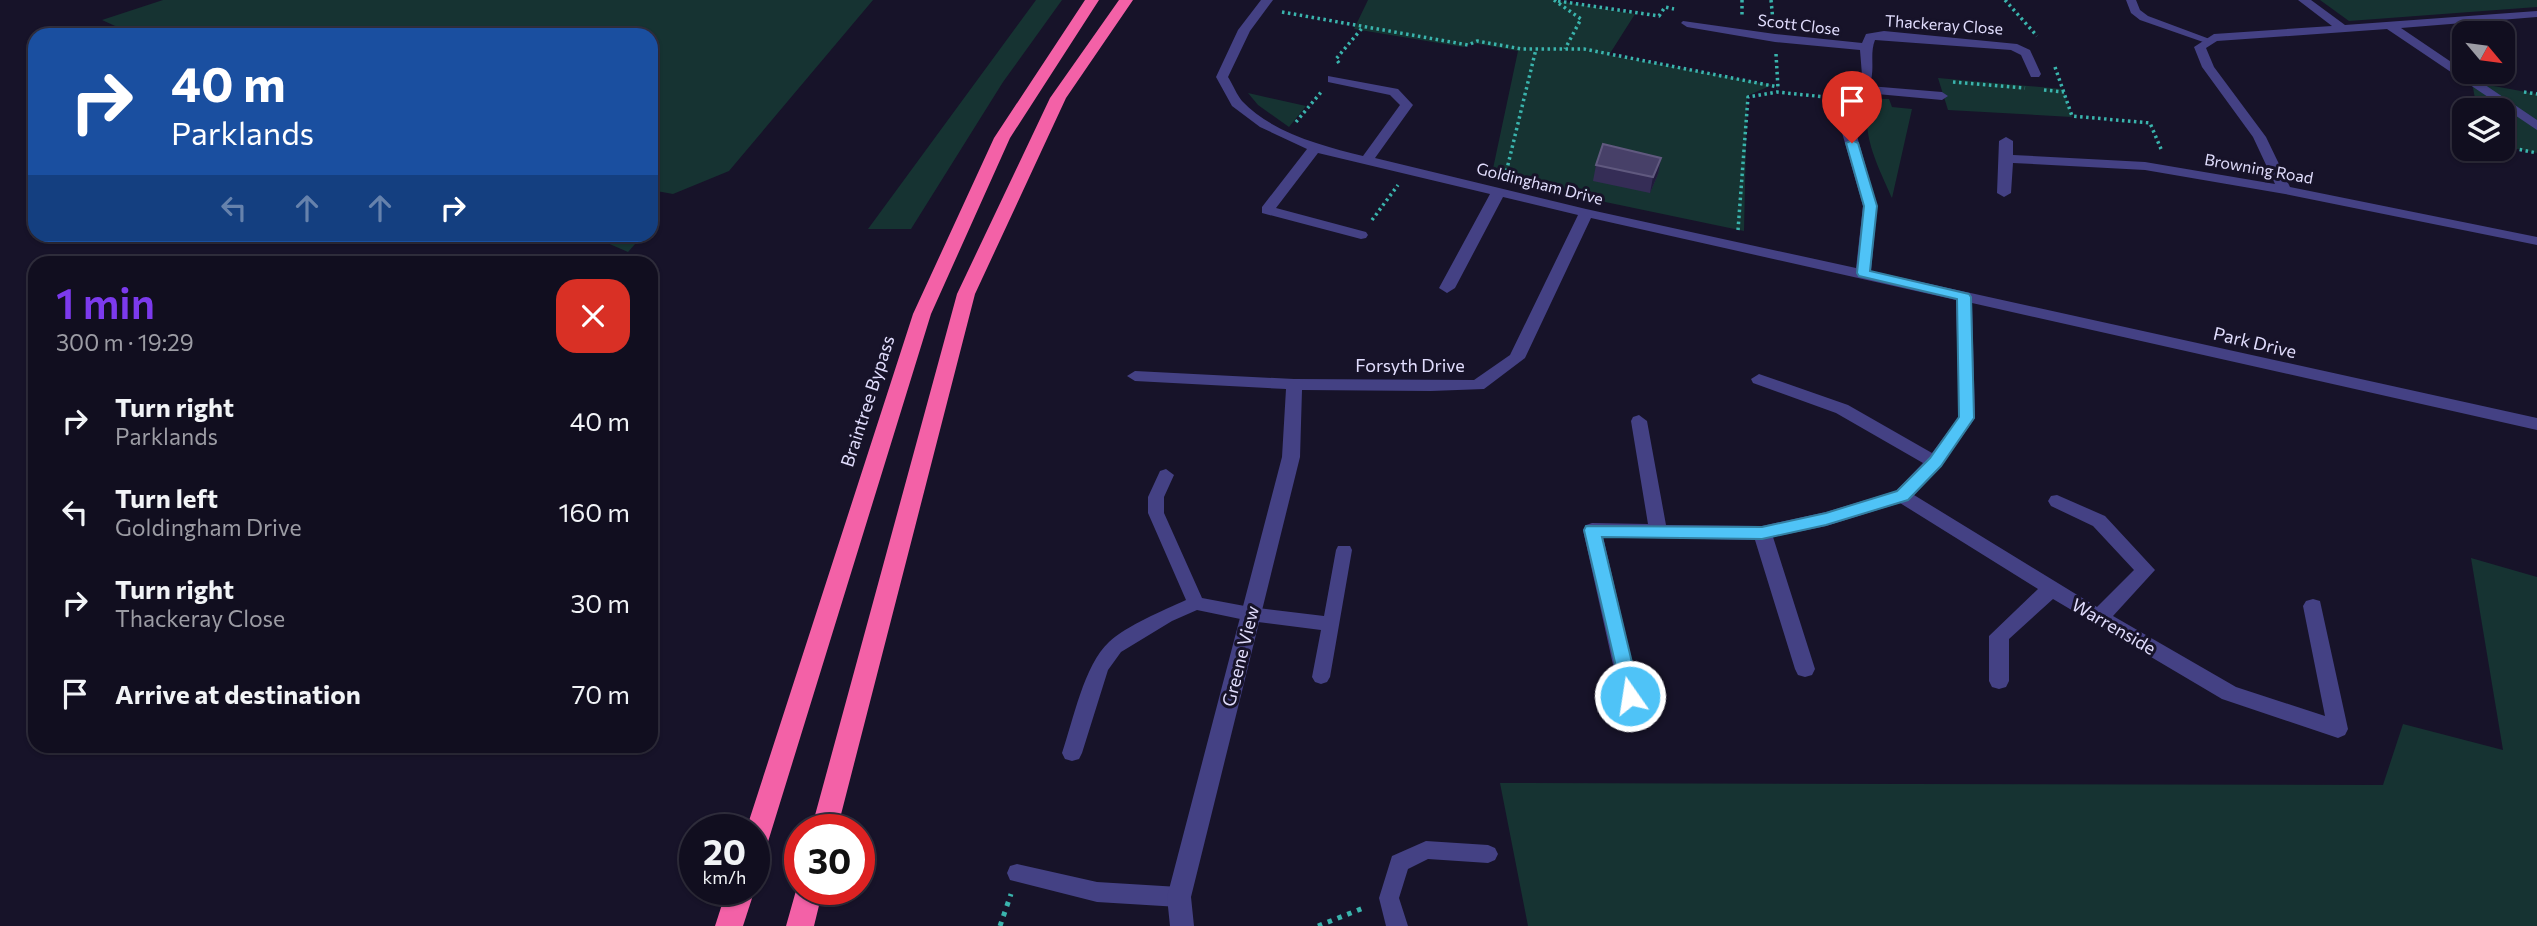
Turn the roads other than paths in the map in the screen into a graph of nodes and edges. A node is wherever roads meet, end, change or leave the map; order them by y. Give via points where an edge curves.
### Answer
1 (1091, 0) edge
2 (1126, 0) edge
3 (2131, 0) edge
4 (2304, 0) edge
5 (1264, 4) edge
6 (2537, 14) edge
7 (1687, 23) dead end
8 (2388, 24) junction
9 (2341, 27) junction
10 (2210, 41) junction
11 (1866, 47) junction
12 (2035, 74) dead end
13 (1332, 79) dead end
14 (1860, 95) junction
15 (1942, 96) dead end
16 (2537, 126) edge
17 (2006, 141) dead end
18 (1315, 148) junction
19 (2006, 159) junction
20 (1367, 160) junction
21 (2285, 190) junction
22 (1500, 191) junction
23 (2004, 193) dead end
24 (1586, 213) junction
25 (1362, 235) road end
26 (2537, 241) edge
27 (1863, 273) junction
28 (1447, 288) dead end
29 (1964, 297) junction
30 (1135, 376) dead end
31 (1759, 379) dead end
32 (1294, 384) junction
33 (1639, 421) dead end
34 (2537, 424) edge
35 (1936, 462) junction
36 (1166, 475) dead end
37 (1902, 496) junction
38 (2057, 501) dead end
39 (1658, 531) junction
40 (1762, 533) junction
41 (1344, 550) dead end
42 (2051, 589) junction
43 (1196, 603) junction
44 (2314, 606) dead end
45 (1251, 614) junction
46 (2099, 618) junction
47 (1331, 624) junction
48 (1805, 669) dead end
49 (1321, 677) dead end
50 (1998, 681) dead end
51 (1630, 696) dead end
52 (1072, 753) dead end
53 (764, 814) edge
54 (828, 814) edge
55 (1488, 854) dead end
56 (1017, 873) road end
57 (1179, 897) junction
58 (736, 905) edge
59 (805, 905) edge
60 (729, 926) edge
61 (800, 926) edge
62 (1182, 926) edge
63 (1397, 926) edge

1 - 53 highway, Braintree Bypass via 1002,138 922,314
2 - 54 highway via 1058,98 966,294
3 - 10 lane via 2144,18
4 - 9 street
5 - 18 street, Goldingham Drive via 1244,30 1222,77 1237,103 1255,117
6 - 8 street
7 - 11 street, Scott Close
8 - 9 street
8 - 16 street
9 - 10 street
10 - 21 street via 2200,47 2208,67 2259,137
11 - 12 street, Thackeray Close via 1870,37 1884,35 2013,47 2026,53
11 - 14 street, Thackeray Close via 1868,75
13 - 20 street via 1394,92 1407,105
14 - 15 street
14 - 27 street, Thackeray Close via 1846,122 1870,206
17 - 19 street
18 - 20 street, Goldingham Drive
18 - 25 street via 1267,210
19 - 21 street, Browning Road via 2145,166
19 - 23 street
20 - 22 street, Goldingham Drive
21 - 26 street, Browning Road
22 - 24 street, Goldingham Drive
22 - 28 street
24 - 27 street, Goldingham Drive
24 - 32 street, Forsyth Drive via 1517,358 1478,384
27 - 29 street, Goldingham Drive
29 - 34 street, Park Drive
29 - 35 street via 1967,418
30 - 32 street, Forsyth Drive
31 - 35 street via 1842,409
32 - 45 street, Greene View via 1291,457
33 - 39 street
35 - 37 street
36 - 43 lane via 1156,497 1156,513
37 - 40 street
37 - 42 street, Warrenside
38 - 46 street via 2099,521 2146,570
39 - 40 street
39 - 51 street via 1592,530
40 - 48 street
41 - 47 lane
42 - 46 street, Warrenside
42 - 50 street via 1999,636
43 - 45 lane
43 - 52 lane via 1166,615 1115,647 1100,667
44 - 46 street, Warrenside via 2338,729 2229,694
45 - 47 lane
45 - 57 street, Greene View
47 - 49 lane
55 - 63 lane via 1426,850 1399,863 1389,898
56 - 57 lane via 1097,892
57 - 62 street, Greene View
58 - 60 highway
59 - 61 highway

